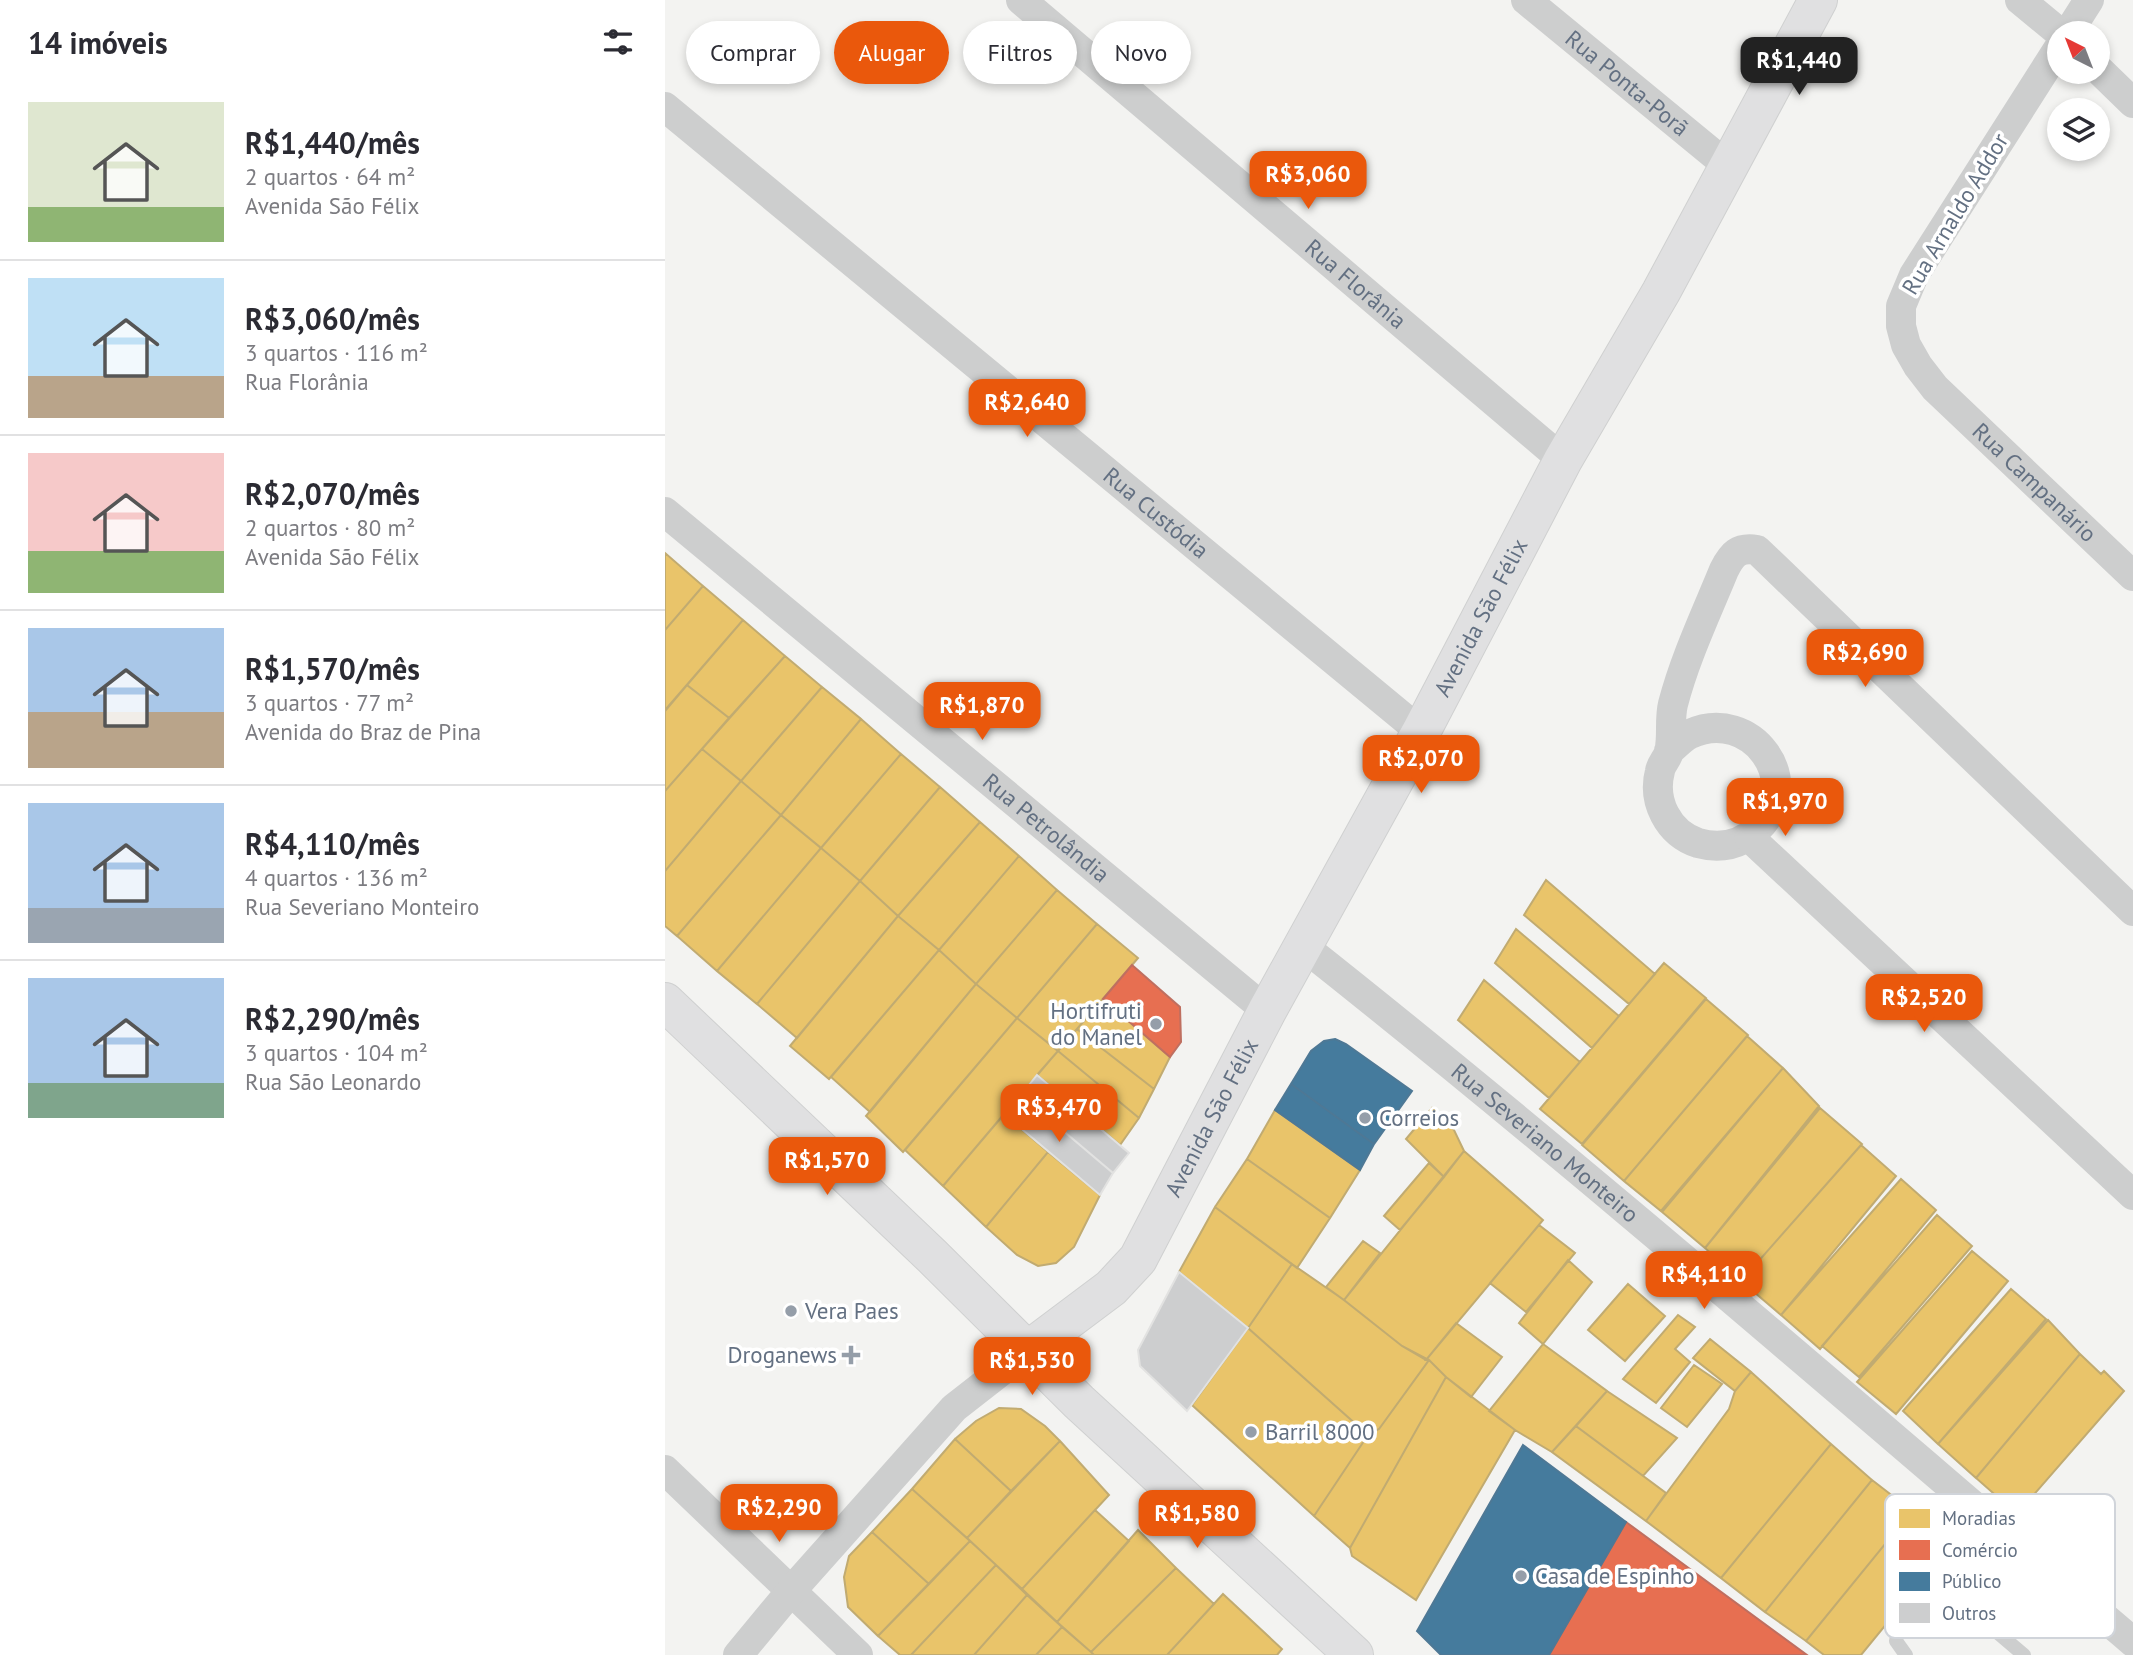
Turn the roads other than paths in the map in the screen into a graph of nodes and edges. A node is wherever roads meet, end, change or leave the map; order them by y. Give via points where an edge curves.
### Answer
1 (1021, 0) edge
2 (1526, 0) edge
3 (1818, 0) edge
4 (2019, 0) edge
5 (2089, 0) edge
6 (2076, 21) edge
7 (2047, 23) edge
8 (2047, 66) edge
9 (2111, 82) edge
10 (2133, 103) edge
11 (665, 107) edge
12 (1728, 166) junction
13 (1935, 387) joint
14 (1563, 460) junction
15 (665, 512) edge
16 (2133, 576) edge
17 (1422, 732) junction
18 (1669, 751) junction
19 (1749, 837) junction
20 (2133, 911) edge
21 (1303, 946) junction
22 (665, 1002) edge
23 (1267, 1011) junction
24 (2133, 1195) edge
25 (1027, 1350) junction
26 (665, 1470) edge
27 (1959, 1494) edge
28 (791, 1591) junction
29 (2115, 1627) edge
30 (1896, 1638) edge
31 (2004, 1638) edge
32 (2133, 1642) edge
33 (739, 1655) edge
34 (858, 1655) edge
35 (1354, 1655) edge
36 (1906, 1655) edge
37 (2024, 1655) edge

1 - 14 street, Rua Florânia
2 - 12 street, Rua Ponta-Porã
3 - 12 street, Avenida São Félix
4 - 7 street
5 - 6 street
8 - 13 street, Rua Arnaldo Addor via 1914,275 1901,306 1906,345
9 - 10 street
11 - 17 street, Rua Custódia
12 - 14 street, Avenida São Félix
13 - 16 street, Rua Campanário
14 - 17 street, Avenida São Félix
15 - 23 street, Rua Petrolândia
17 - 21 street, Avenida São Félix
18 - 19 street via 1657,790 1661,810 1673,827 1689,840 1709,846 1730,845
18 - 19 street via 1687,735 1708,727 1732,729 1752,739 1768,756 1776,777 1775,800 1766,821
18 - 20 street via 1672,708 1682,673 1724,570 1739,551 1757,550
19 - 24 street
21 - 23 street, Avenida São Félix
21 - 27 street, Rua Severiano Monteiro
22 - 25 street
23 - 25 street, Avenida São Félix via 1138,1259 1111,1288
25 - 28 street via 954,1408
25 - 35 street
26 - 28 street
28 - 33 street
28 - 34 street
29 - 32 street, Rua Severiano Monteiro
30 - 36 lane
31 - 37 lane

